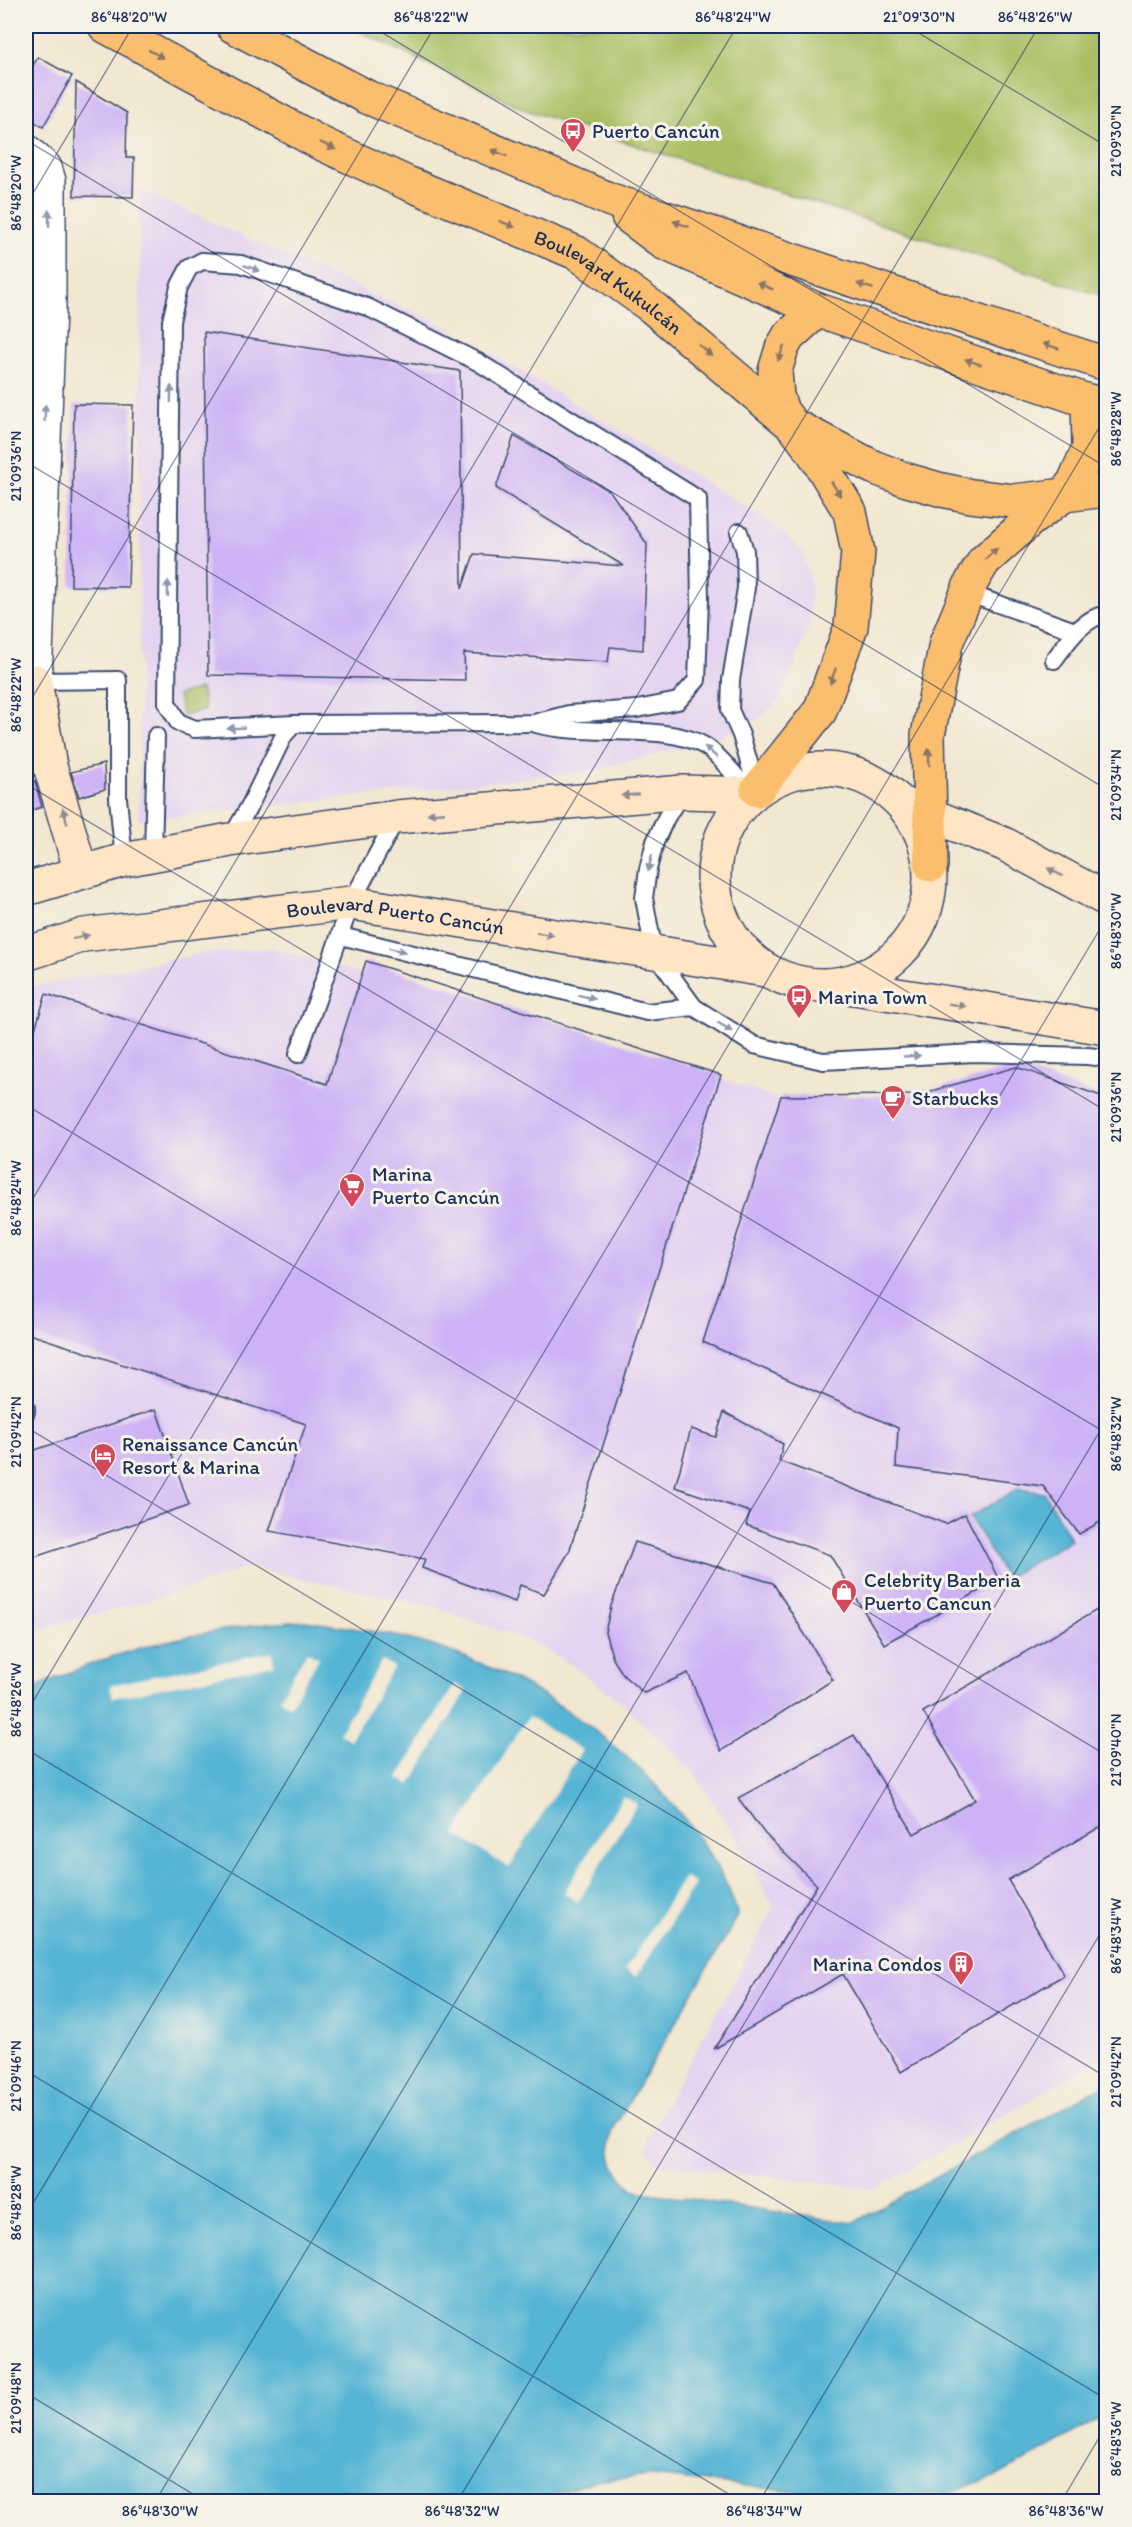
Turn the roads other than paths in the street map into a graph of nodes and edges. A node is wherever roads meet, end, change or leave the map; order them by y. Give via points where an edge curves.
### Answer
1 (105, 26) edge
2 (233, 26) edge
3 (26, 151) edge
4 (611, 200) junction
5 (37, 309) edge
6 (818, 310) junction
7 (1107, 364) edge
8 (1097, 403) edge
9 (791, 423) junction
10 (1107, 490) edge
11 (1064, 495) junction
12 (739, 532) dead end
13 (31, 585) edge
14 (967, 593) junction
15 (1107, 614) edge
16 (1075, 631) junction
17 (1054, 660) dead end
18 (30, 683) edge
19 (534, 723) junction
20 (294, 724) junction
21 (156, 736) dead end
22 (683, 792) junction
23 (754, 792) junction
24 (916, 810) junction
25 (398, 817) junction
26 (230, 840) junction
27 (138, 857) junction
28 (931, 865) joint
29 (81, 872) junction
30 (26, 888) edge
31 (26, 896) edge
32 (1107, 899) edge
33 (351, 903) junction
34 (341, 936) junction
35 (654, 952) junction
36 (26, 954) edge
37 (765, 970) junction
38 (837, 986) junction
39 (694, 1007) junction
40 (1107, 1028) edge
41 (298, 1054) dead end
42 (1107, 1058) edge
43 (26, 1407) edge
44 (26, 1412) edge

1 -> 9 main road, Boulevard Kukulcán via 320,142 407,183 577,253 652,307
4 -> 2 main road via 367,97
5 -> 3 street via 49,181 45,168
6 -> 4 main road via 664,243
7 -> 4 main road
13 -> 5 street
8 -> 6 main road
6 -> 9 main road via 789,336 775,371 777,396
8 - 11 main road via 1089,448
9 - 11 main road, Boulevard Kukulcán via 873,467 942,490 1014,501
9 -> 23 main road via 850,512 858,552 850,627 820,711
10 - 11 main road, Boulevard Kukulcán
14 -> 11 main road via 984,561
12 - 23 lane via 745,551 746,588 730,710 741,735
13 - 18 street
14 - 16 lane
24 -> 14 main road via 946,643
15 - 16 lane
16 - 17 lane
18 - 27 lane via 118,680 118,798
29 -> 18 street
19 - 20 lane
20 -> 19 lane via 195,729 178,722 167,703 171,321 179,287 189,268 202,261 241,264 367,307 478,362 698,499 697,680 678,701 637,709 569,714
23 -> 19 lane via 707,747 682,736 557,730
20 - 26 lane via 284,735
21 - 27 lane
22 - 23 street
22 -> 25 street
22 -> 35 lane via 655,842 648,869 644,898
23 - 24 street via 783,775 813,768 843,770 872,781
23 - 37 street via 729,819 716,851 713,885 720,919 739,948
24 - 28 main road
32 -> 24 street via 1004,844
25 - 26 street
25 - 33 lane
26 - 27 street
27 - 29 street
28 - 38 street via 929,899 918,930 897,957 869,976
29 - 30 street
30 - 31 street
33 - 34 lane
33 -> 35 street, Boulevard Puerto Cancún
36 -> 33 street, Boulevard Puerto Cancún via 84,935
34 -> 39 lane via 647,1012
34 - 41 lane
35 - 37 street, Boulevard Puerto Cancún
35 - 39 lane
37 - 38 street via 800,984
38 -> 40 street
39 -> 42 lane via 756,1047 823,1062 975,1053
43 - 44 lane

